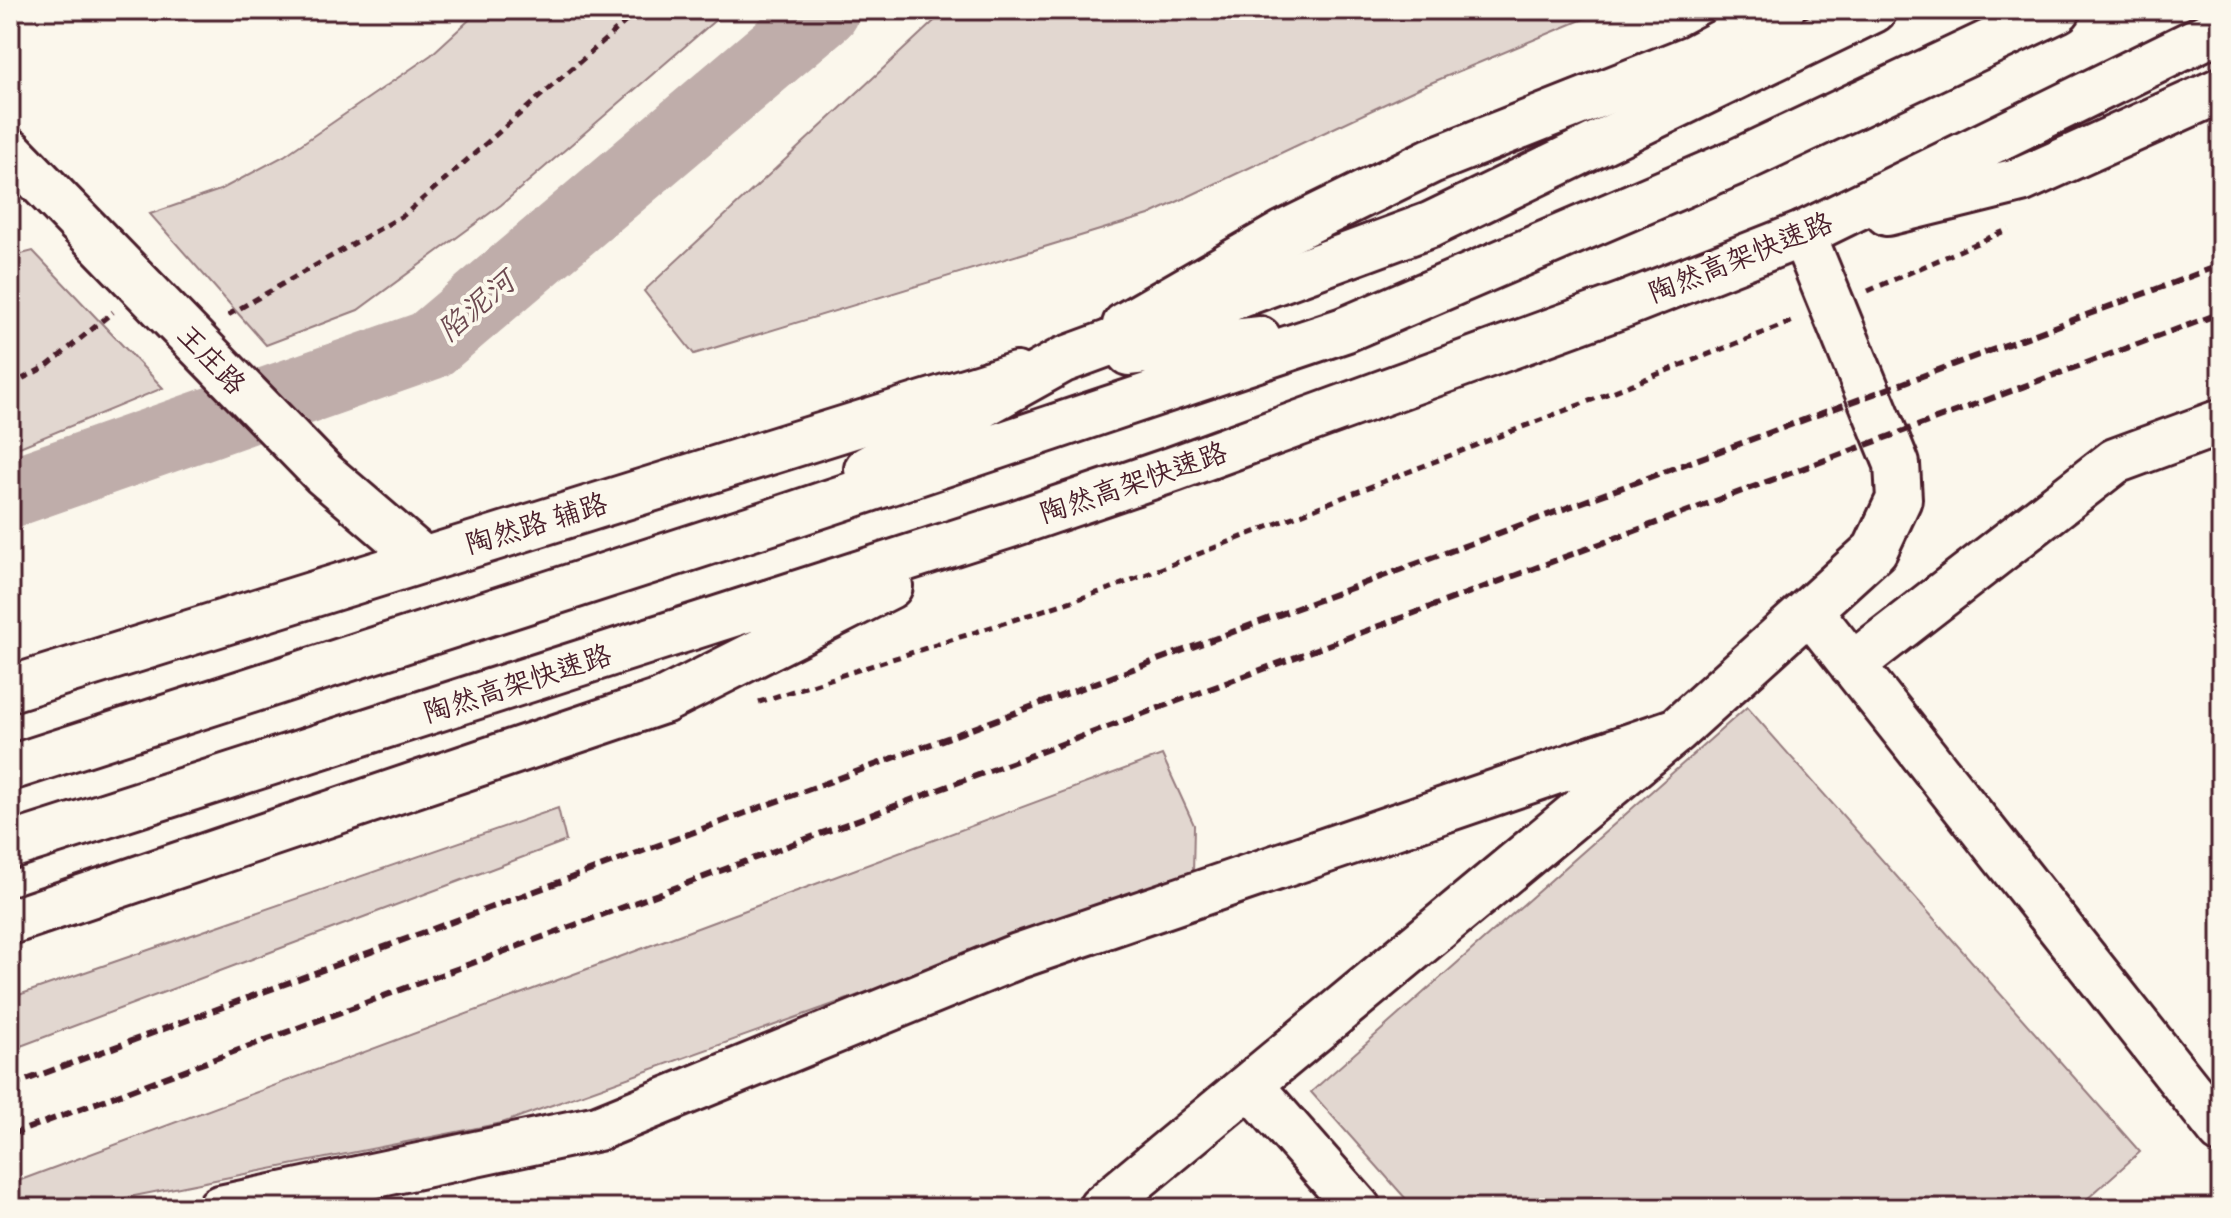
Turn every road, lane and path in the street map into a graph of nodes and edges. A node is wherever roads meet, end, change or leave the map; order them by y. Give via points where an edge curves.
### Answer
1 (639, 10) edge
2 (1782, 10) edge
3 (1874, 10) edge
4 (2058, 10) edge
5 (2221, 29) edge
6 (2221, 90) edge
7 (10, 151) edge
8 (2017, 225) dead end
9 (1803, 234) junction
10 (143, 288) junction
11 (1833, 306) junction
12 (1344, 330) junction
13 (190, 337) junction
14 (1063, 360) junction
15 (10, 385) edge
16 (2221, 422) edge
17 (774, 521) junction
18 (1010, 525) junction
19 (422, 558) junction
20 (1809, 610) junction
21 (1852, 665) junction
22 (10, 689) edge
23 (756, 703) dead end
24 (1677, 730) junction
25 (10, 768) edge
26 (10, 846) edge
27 (10, 922) edge
28 (1250, 1085) junction
29 (2221, 1131) edge
30 (220, 1208) edge
31 (1101, 1208) edge
32 (1358, 1208) edge

1 - 13 path via 404,215
2 - 14 main road via 1694,57 1418,167 1284,233
3 - 14 main road via 1430,225
4 - 12 main road via 1736,162
5 - 9 main road, 陶然高架快速路
6 - 9 main road via 2021,180
7 - 10 main road, 王庄路
8 - 11 path
9 - 11 main road
9 - 18 main road, 陶然高架快速路 via 1626,304
10 - 13 main road, 王庄路
10 - 15 path via 47,366
11 - 20 main road via 1897,464 1899,499 1875,550
11 - 23 path via 1109,589
12 - 14 main road
12 - 17 main road
13 - 19 main road, 王庄路 via 324,474
14 - 17 main road
14 - 19 main road, 陶然路 辅路
16 - 21 main road via 2115,461
17 - 25 main road
18 - 26 main road, 陶然高架快速路
18 - 27 main road via 663,701
19 - 22 main road, 陶然路 辅路
20 - 21 main road
20 - 24 main road
21 - 29 main road
24 - 28 main road
24 - 30 main road via 1018,956 598,1128
28 - 31 main road
28 - 32 main road

